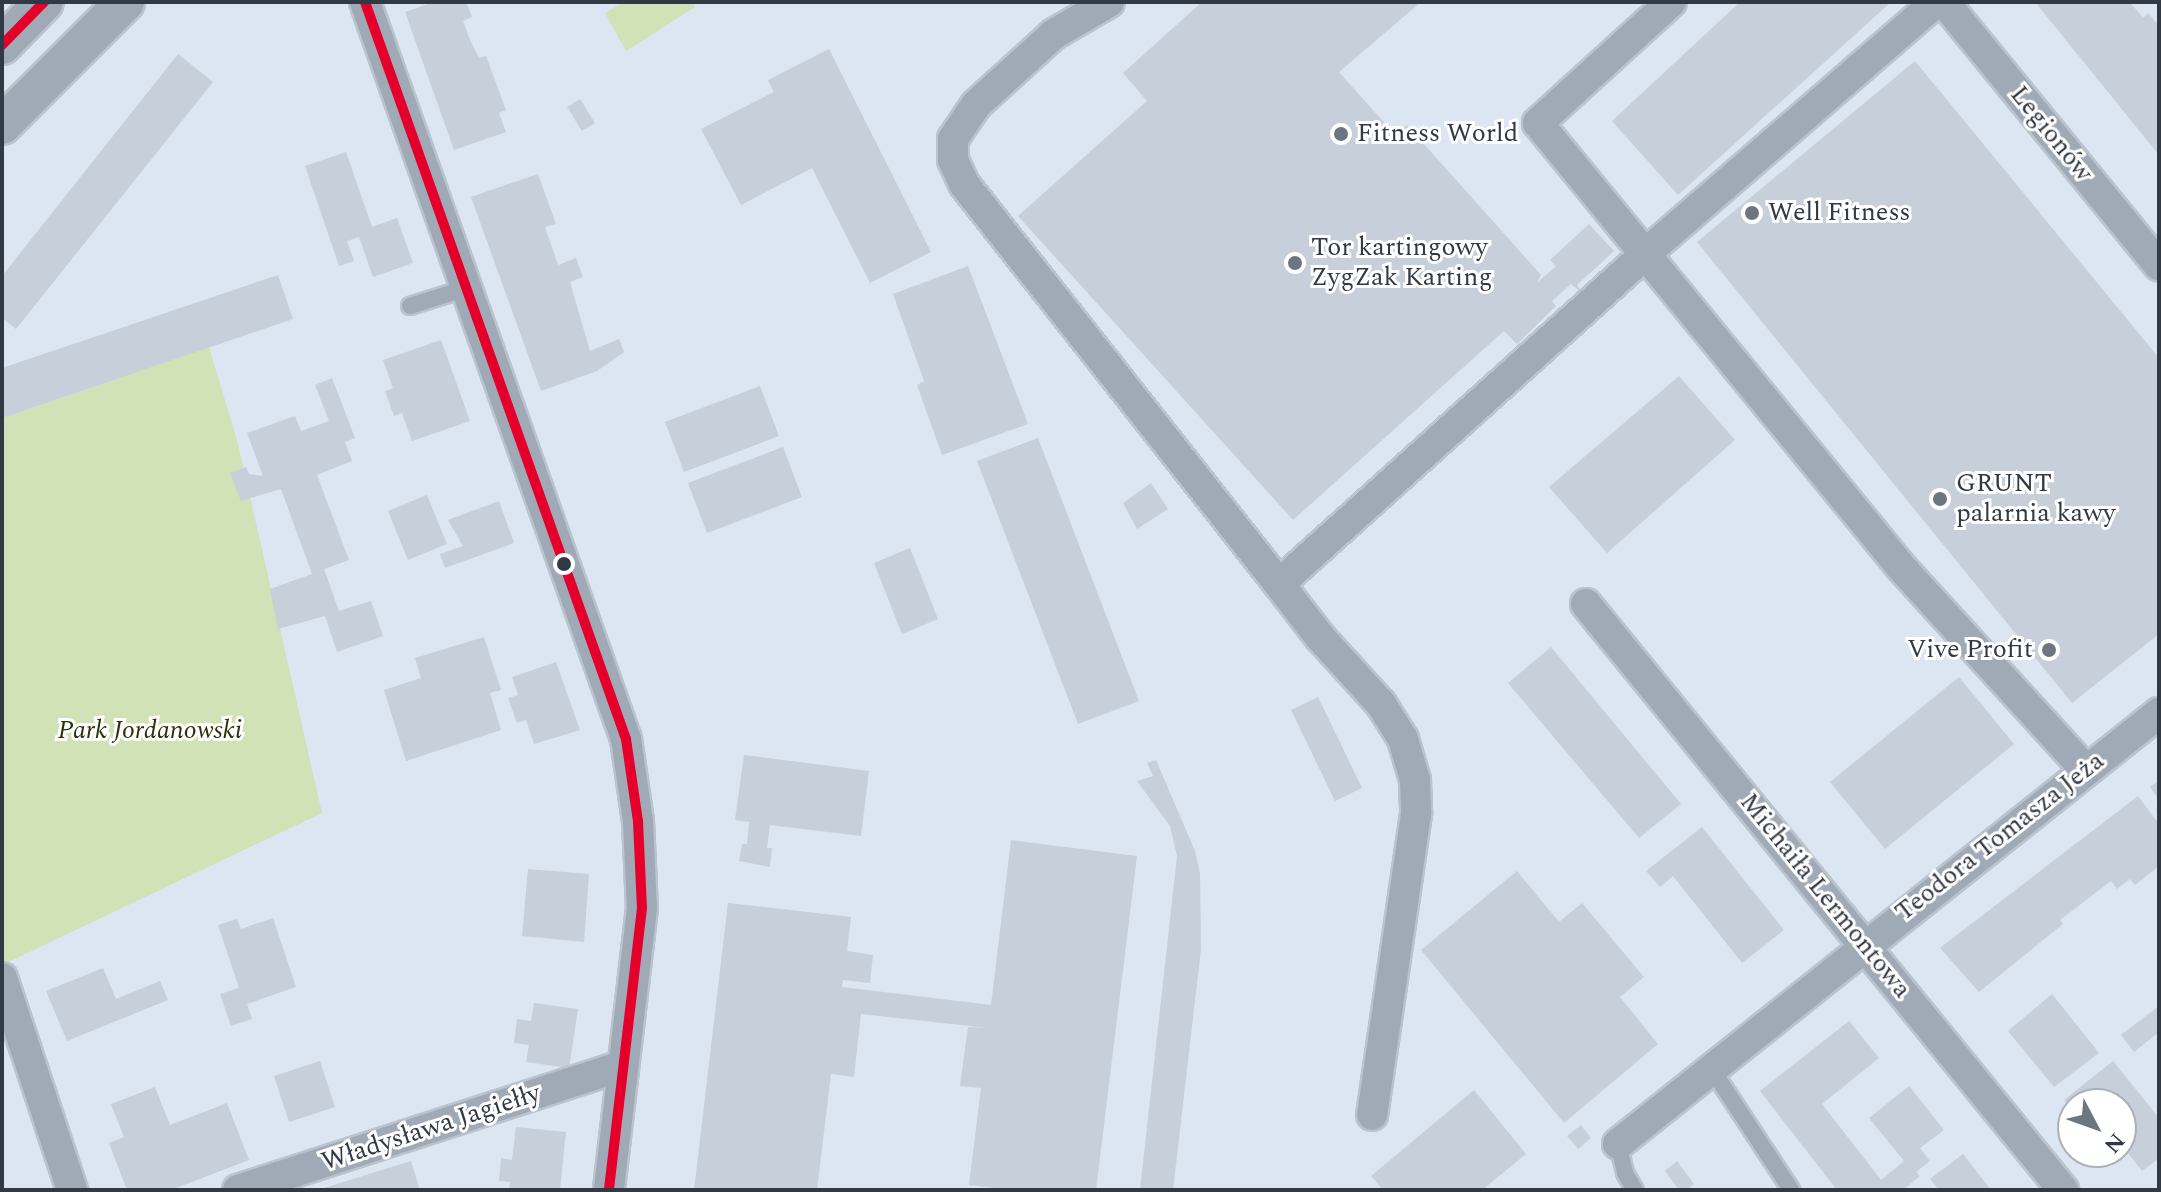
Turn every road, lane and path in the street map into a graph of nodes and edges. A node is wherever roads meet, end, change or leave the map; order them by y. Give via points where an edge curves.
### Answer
1 (44, 2) edge
2 (125, 2) edge
3 (365, 2) edge
4 (1109, 2) edge
5 (1671, 2) edge
6 (1936, 2) edge
7 (1944, 2) edge
8 (2, 45) edge
9 (2, 125) edge
10 (1644, 255) junction
11 (2159, 266) edge
12 (467, 288) junction
13 (410, 306) dead end
14 (1279, 584) junction
15 (1586, 604) dead end
16 (2159, 713) edge
17 (2086, 770) junction
18 (1865, 944) junction
19 (2, 978) edge
20 (623, 1066) junction
21 (1711, 1068) junction
22 (1372, 1115) dead end
23 (1618, 1144) joint
24 (72, 1190) edge
25 (238, 1190) edge
26 (609, 1190) edge
27 (1635, 1190) edge
28 (1791, 1190) edge
29 (2063, 1190) edge

1 - 8 street
2 - 9 street
3 - 12 street
4 - 14 street via 1054,34 976,105 953,139 953,160 964,184
5 - 10 street via 1538,123
6 - 10 street
7 - 11 street, Legionów
10 - 14 street
10 - 17 street via 1901,567
12 - 13 lane
12 - 20 street via 626,739 638,821 642,908
14 - 22 street via 1381,704 1403,739 1415,780 1416,814
15 - 18 street, Michaiła Lermontowa
16 - 17 street, Teodora Tomasza Jeża
17 - 18 street, Teodora Tomasza Jeża
18 - 21 street, Teodora Tomasza Jeża
18 - 29 street, Michaiła Lermontowa
19 - 24 street
20 - 25 street, Władysława Jagiełły
20 - 26 street
21 - 23 street, Teodora Tomasza Jeża
21 - 28 lane
23 - 27 lane

